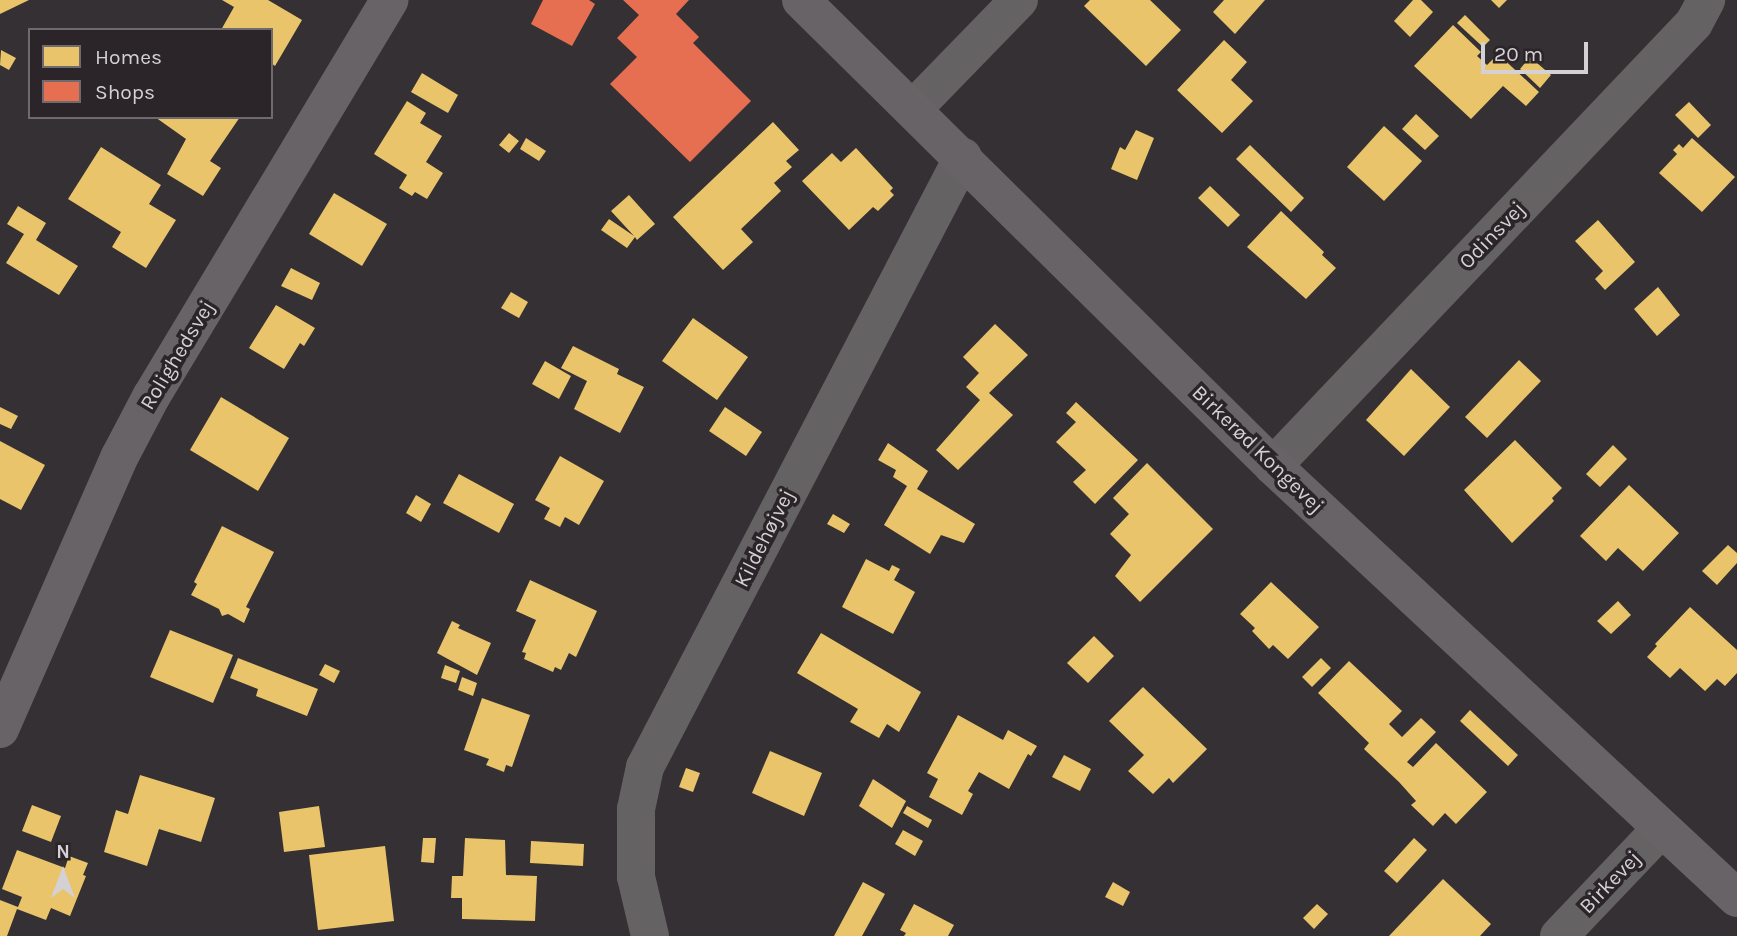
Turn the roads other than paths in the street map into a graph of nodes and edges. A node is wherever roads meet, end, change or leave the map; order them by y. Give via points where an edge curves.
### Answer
1 (390, 0) edge
2 (801, 0) edge
3 (1019, 0) edge
4 (1706, 0) edge
5 (1722, 0) edge
6 (1737, 3) edge
7 (913, 109) junction
8 (963, 157) junction
9 (1273, 466) junction
10 (0, 729) edge
11 (1661, 829) junction
12 (1733, 887) edge
13 (650, 936) edge
14 (1559, 936) edge

1 - 10 main road, Rolighedsvej via 151,397
2 - 7 main road, Birkerød Kongevej
3 - 7 street
4 - 9 street, Odinsvej via 1694,23
5 - 6 street
7 - 8 main road, Birkerød Kongevej
8 - 9 main road, Birkerød Kongevej
8 - 13 street, Kildehøjvej via 645,767 636,809 636,877
9 - 11 main road, Birkerød Kongevej
11 - 12 main road, Birkerød Kongevej
11 - 14 street, Birkevej

